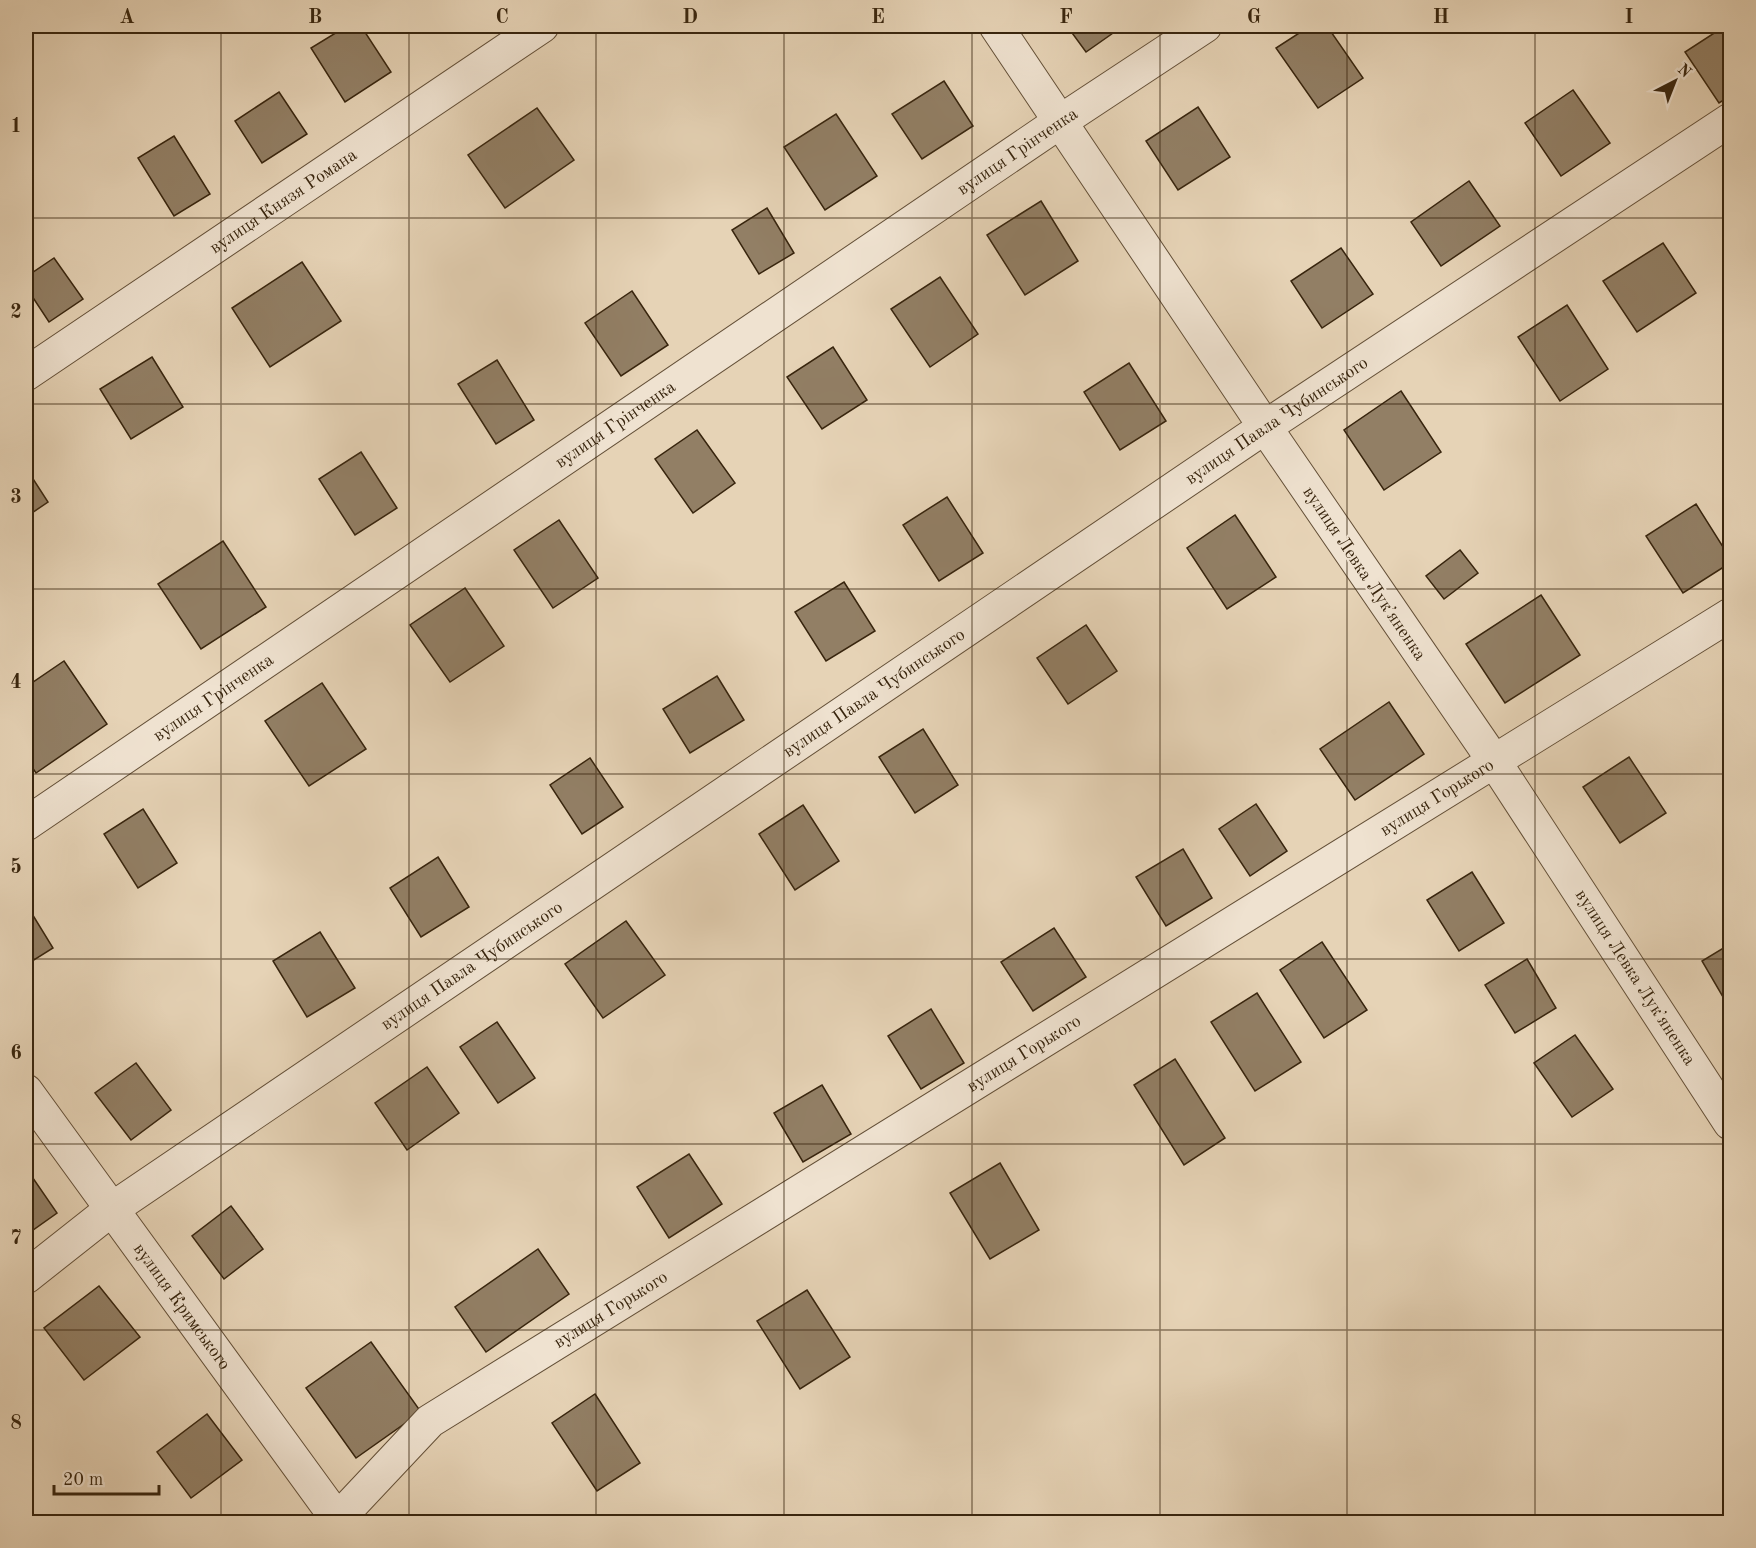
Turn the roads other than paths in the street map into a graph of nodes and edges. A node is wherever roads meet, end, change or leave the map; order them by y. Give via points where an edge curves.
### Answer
1 (542, 26) edge
2 (996, 26) edge
3 (1205, 26) edge
4 (1061, 120) junction
5 (1731, 120) edge
6 (26, 374) edge
7 (1265, 428) junction
8 (1731, 615) edge
9 (1494, 761) junction
10 (26, 824) edge
11 (1719, 1079) edge
12 (26, 1091) edge
13 (1731, 1123) edge
14 (112, 1209) junction
15 (26, 1277) edge
16 (337, 1522) edge

1 - 6 street, вулиця Князя Романа
2 - 4 street, вулиця Левка Лукʼяненка
3 - 4 street, вулиця Грінченка
4 - 7 street, вулиця Левка Лукʼяненка
4 - 10 street, вулиця Грінченка
5 - 7 street, вулиця Павла Чубинського
7 - 9 street, вулиця Левка Лукʼяненка
7 - 14 street, вулиця Павла Чубинського
8 - 9 street, вулиця Горького
9 - 11 street, вулиця Левка Лукʼяненка
9 - 16 street, вулиця Горького via 430,1421
11 - 13 street, вулиця Левка Лукʼяненка
12 - 14 street, вулиця Кримського
14 - 15 street, вулиця Павла Чубинського
14 - 16 street, вулиця Кримського

